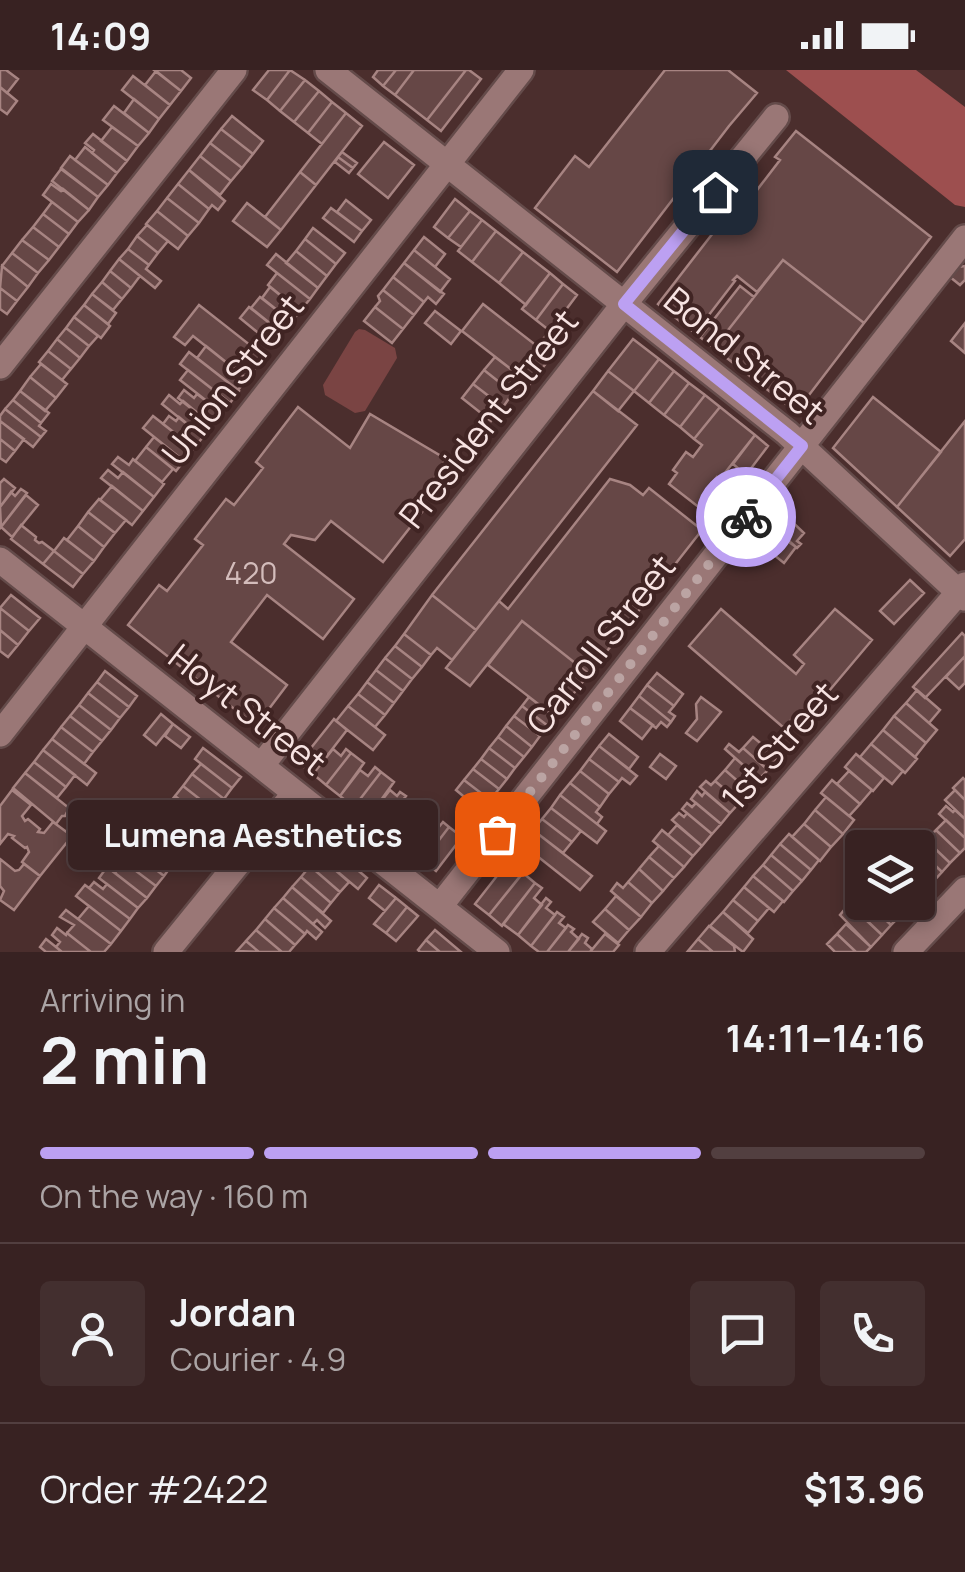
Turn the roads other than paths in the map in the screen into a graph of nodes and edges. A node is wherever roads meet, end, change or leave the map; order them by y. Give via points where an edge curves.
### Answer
1 (234, 70) edge
2 (328, 70) edge
3 (521, 70) edge
4 (776, 117) dead end
5 (448, 165) junction
6 (965, 238) edge
7 (624, 304) junction
8 (0, 366) edge
9 (802, 446) junction
10 (0, 560) edge
11 (963, 592) edge
12 (84, 626) junction
13 (0, 734) edge
14 (262, 766) junction
15 (295, 793) junction
16 (965, 890) edge
17 (440, 906) junction
18 (166, 952) edge
19 (497, 952) edge
20 (648, 952) edge
21 (906, 952) edge

1 - 8 street
2 - 5 street, Bond Street
3 - 5 street, Union Street
4 - 7 street, President Street
5 - 7 street, Bond Street
5 - 12 street, Union Street
6 - 9 street, Carroll Street
7 - 9 street, Bond Street
7 - 14 street, President Street
9 - 11 street, Bond Street
9 - 17 street, Carroll Street
10 - 12 street, Hoyt Street
11 - 20 street, 1st Street
12 - 13 street, Union Street
12 - 14 street, Hoyt Street
14 - 15 street, Hoyt Street
15 - 17 street, Hoyt Street
15 - 18 street
16 - 21 street
17 - 19 street, Hoyt Street

